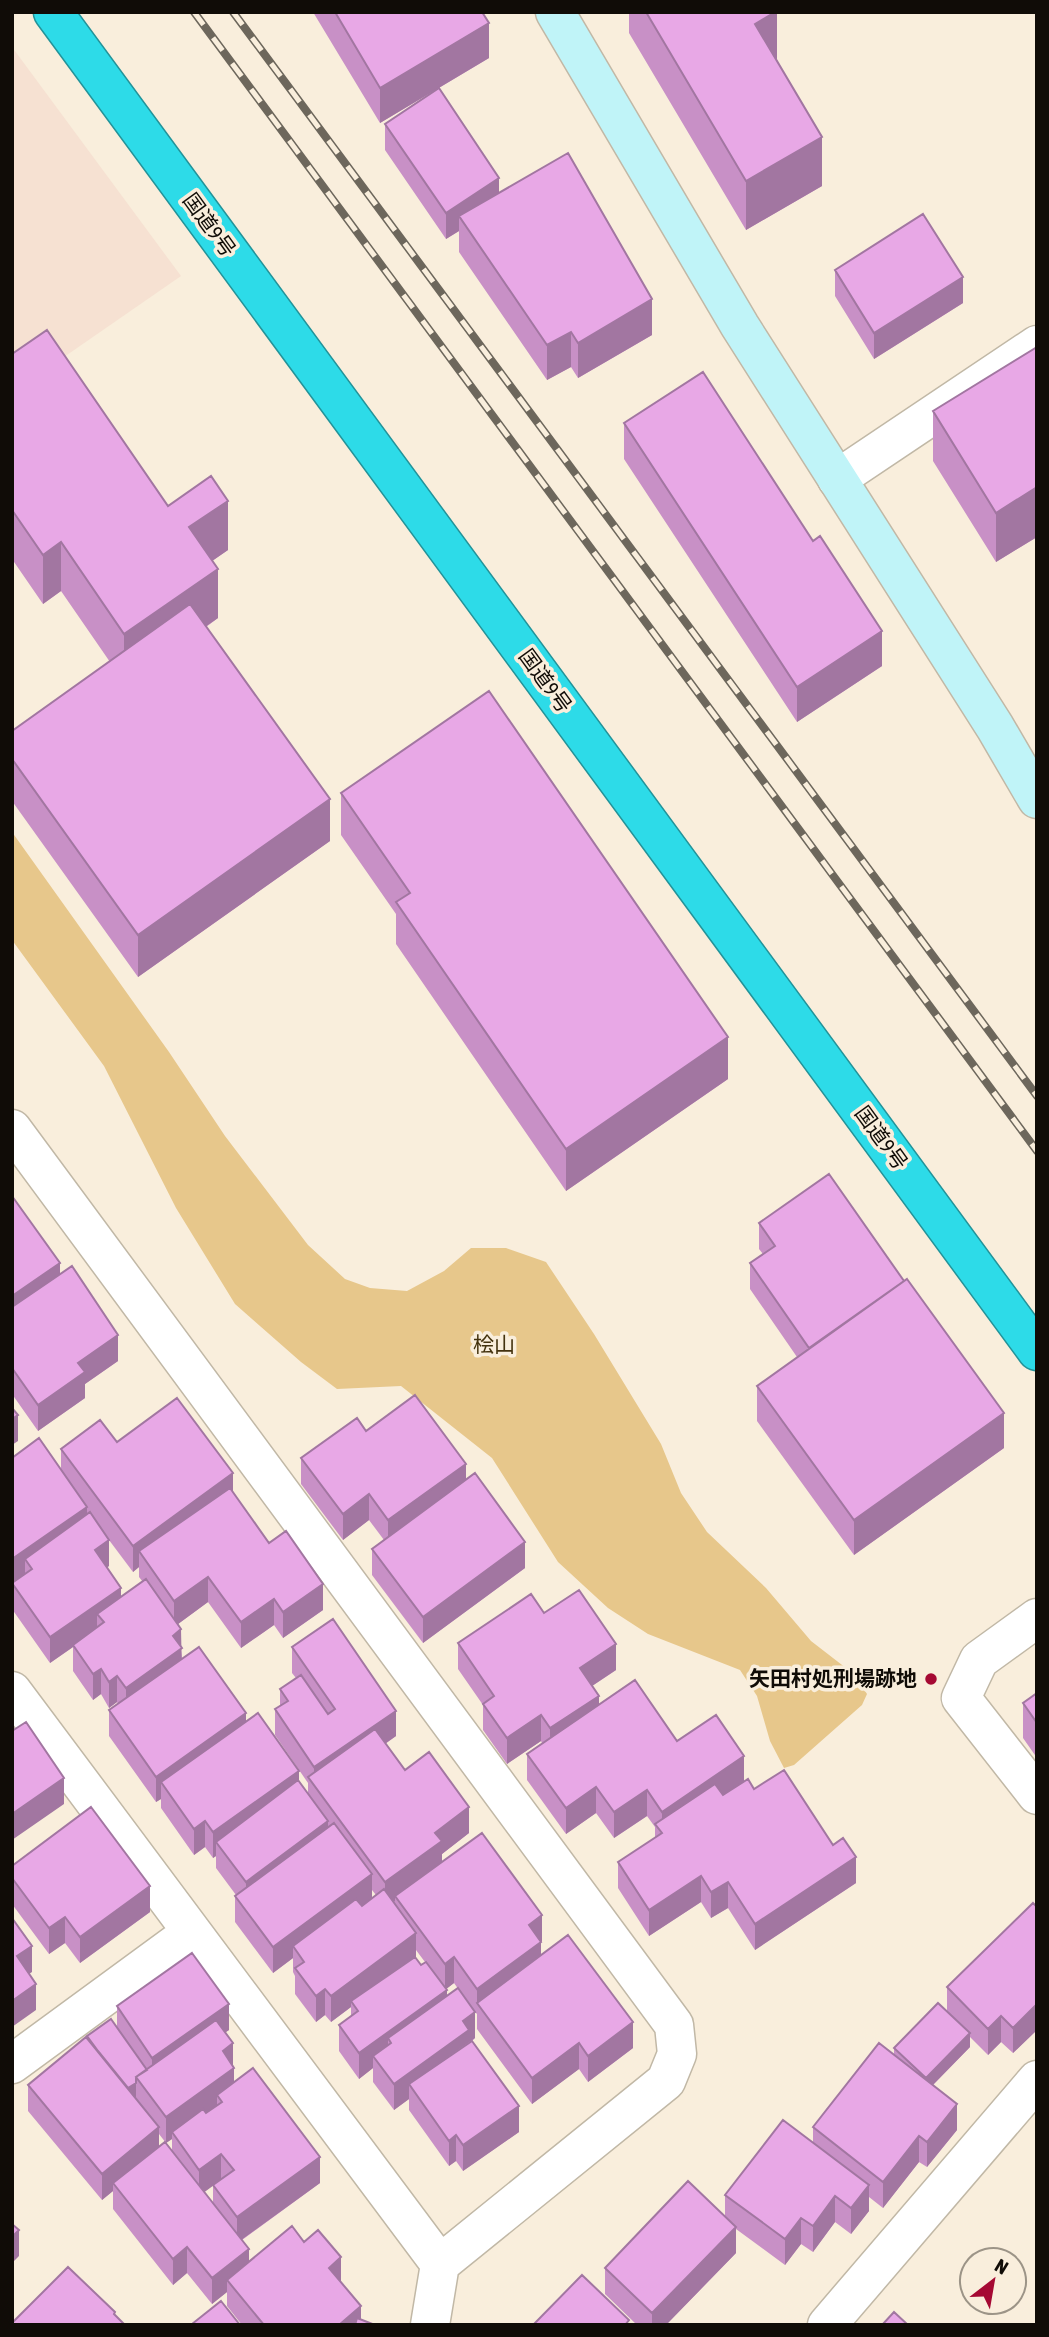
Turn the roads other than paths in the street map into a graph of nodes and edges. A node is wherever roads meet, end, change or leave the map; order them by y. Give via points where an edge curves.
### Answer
1 (53, 12) edge
2 (561, 15) edge
3 (1037, 345) edge
4 (837, 479) junction
5 (1037, 799) edge
6 (12, 1129) edge
7 (1037, 1351) edge
8 (1037, 1618) edge
9 (12, 1691) edge
10 (1037, 1795) edge
11 (192, 1932) junction
12 (12, 2064) edge
13 (1037, 2080) edge
14 (440, 2264) junction
15 (429, 2325) edge
16 (827, 2325) edge

1 - 7 highway, 国道9号
2 - 4 street via 740,326
3 - 4 street
4 - 5 street
6 - 14 street via 674,2025 677,2054 666,2081
8 - 10 street via 979,1660 961,1698
9 - 11 street
11 - 12 street
11 - 14 street
13 - 16 street
14 - 15 street

